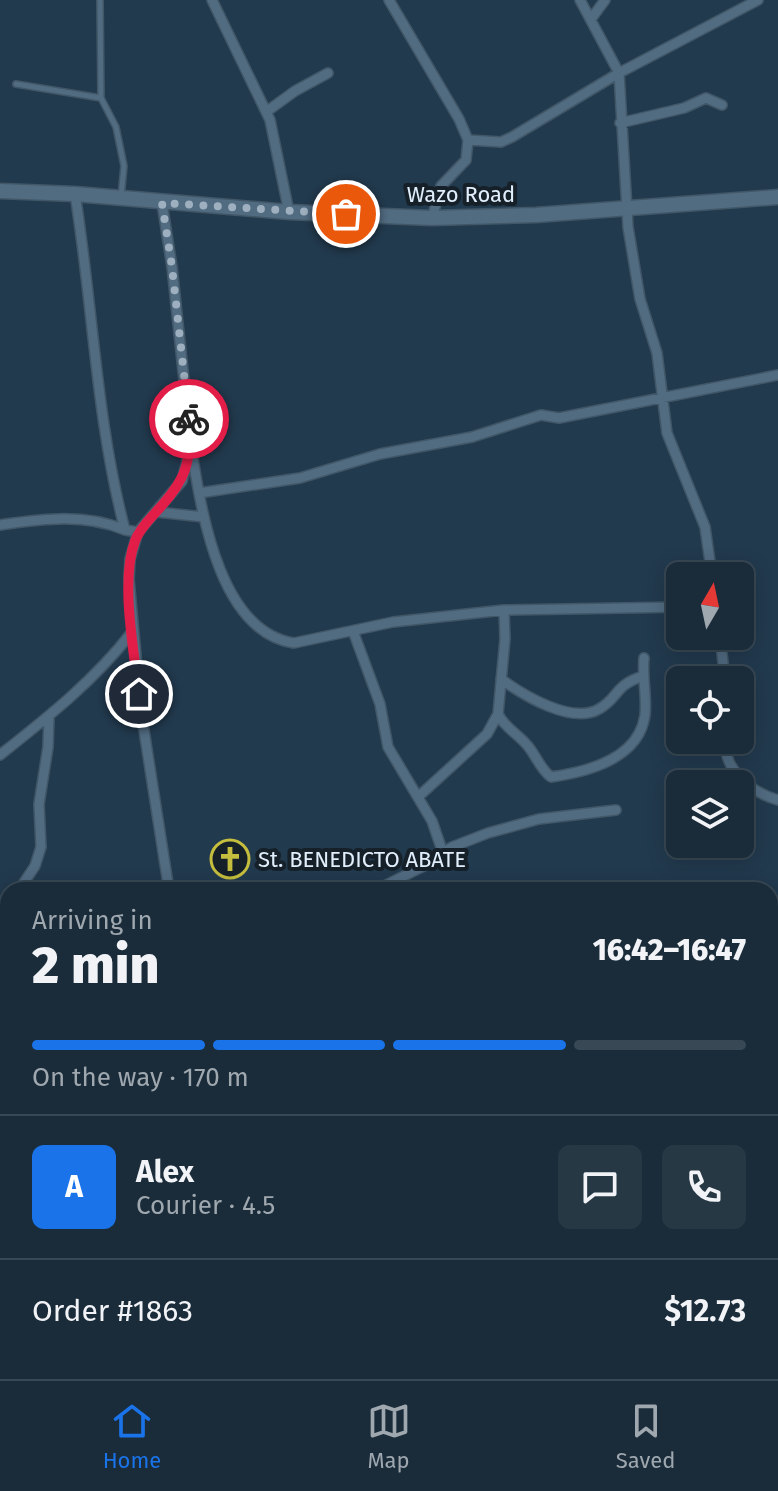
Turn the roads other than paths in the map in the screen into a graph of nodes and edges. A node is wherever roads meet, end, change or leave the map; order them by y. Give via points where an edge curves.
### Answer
1 (100, 0) edge
2 (212, 0) edge
3 (389, 0) edge
4 (580, 0) edge
5 (605, 0) edge
6 (758, 0) edge
7 (591, 19) junction
8 (328, 73) dead end
9 (619, 73) junction
10 (16, 84) dead end
11 (101, 98) junction
12 (722, 105) dead end
13 (266, 112) junction
14 (620, 123) junction
15 (468, 140) junction
16 (0, 191) edge
17 (75, 194) junction
18 (778, 197) edge
19 (121, 198) junction
20 (162, 203) junction
21 (628, 209) junction
22 (289, 212) junction
23 (432, 218) junction
24 (778, 375) edge
25 (665, 395) junction
26 (191, 446) junction
27 (199, 493) junction
28 (157, 512) junction
29 (204, 517) junction
30 (0, 525) edge
31 (125, 530) junction
32 (138, 532) junction
33 (710, 562) edge
34 (666, 607) edge
35 (504, 610) junction
36 (353, 631) junction
37 (132, 632) junction
38 (644, 658) dead end
39 (643, 676) junction
40 (501, 679) junction
41 (498, 714) junction
42 (49, 717) junction
43 (727, 754) edge
44 (0, 755) edge
45 (418, 797) junction
46 (778, 800) edge
47 (616, 810) dead end
48 (443, 853) junction
49 (24, 882) edge
50 (168, 882) edge
51 (392, 882) edge

1 - 11 lane
2 - 13 street
3 - 15 street
4 - 7 street
5 - 7 street
6 - 9 street
7 - 9 street
8 - 13 street
9 - 14 street
9 - 15 street via 501,142
10 - 11 lane
11 - 19 lane via 116,127 124,166
12 - 14 street via 706,98
13 - 22 street
14 - 21 street
15 - 23 street via 466,160 441,186
16 - 17 main road, Wazo Road
17 - 19 main road, Wazo Road
17 - 31 street via 100,403
18 - 21 main road, Wazo Road
19 - 20 main road, Wazo Road
20 - 22 main road, Wazo Road
20 - 26 street
21 - 23 main road, Wazo Road
21 - 25 street via 640,299
22 - 23 main road, Wazo Road
24 - 25 street
25 - 27 street via 559,418 541,415 300,478
25 - 33 street via 667,433 705,527
26 - 27 street
26 - 28 street via 182,481
27 - 29 street
28 - 29 street
28 - 32 street
29 - 36 street via 232,595 265,634 294,643
30 - 31 street via 71,518
31 - 32 street
32 - 37 street via 130,559
34 - 35 street
35 - 36 street
35 - 40 street
36 - 45 street via 380,704 388,747
37 - 42 street
37 - 50 street
38 - 39 street
39 - 40 street via 627,681 608,703 585,714 557,709
39 - 41 street via 642,725 620,754 590,770 551,777
40 - 41 street
41 - 45 street via 487,734
42 - 44 street
42 - 49 street via 39,804 41,847
43 - 46 street via 742,779 763,796
45 - 48 street
47 - 48 street via 539,819
48 - 51 street

